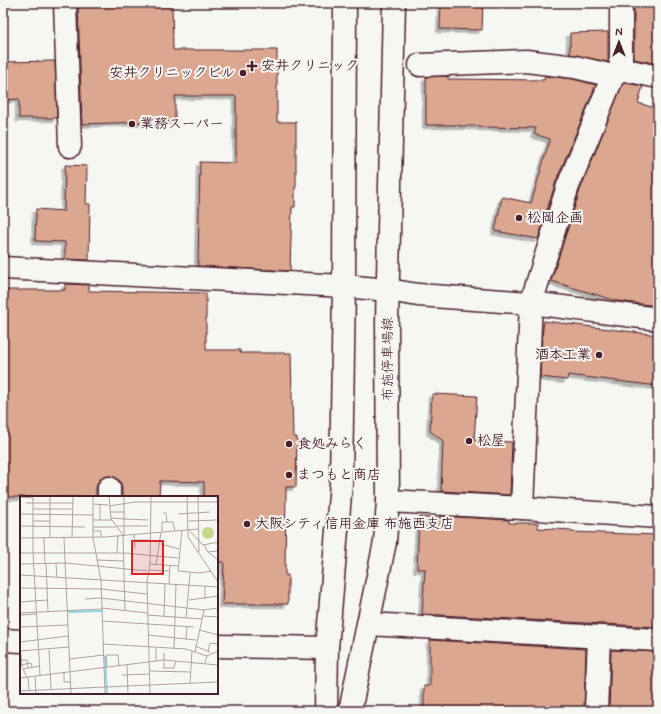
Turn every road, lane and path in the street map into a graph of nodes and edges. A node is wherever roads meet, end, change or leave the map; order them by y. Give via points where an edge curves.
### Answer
1 (65, 3) edge
2 (345, 3) edge
3 (394, 3) edge
4 (620, 3) edge
5 (420, 65) dead end
6 (617, 73) junction
7 (658, 77) edge
8 (70, 146) dead end
9 (3, 268) edge
10 (344, 286) junction
11 (388, 290) junction
12 (531, 303) junction
13 (658, 319) edge
14 (388, 502) junction
15 (522, 508) junction
16 (658, 517) edge
17 (368, 624) junction
18 (600, 637) junction
19 (3, 640) edge
20 (658, 640) edge
21 (20, 641) edge
22 (218, 646) edge
23 (327, 648) junction
24 (326, 711) edge
25 (350, 711) edge
26 (596, 711) edge

1 - 8 street
2 - 10 street
3 - 11 street, 布施停車場線
4 - 6 street
5 - 6 street via 526,61
6 - 7 street
6 - 12 street via 568,186
9 - 10 street
10 - 11 street
10 - 23 street via 341,483
11 - 12 street via 418,295
11 - 14 street, 布施停車場線
12 - 13 street
12 - 15 street
14 - 15 street
14 - 17 street, 布施停車場線 via 385,542
15 - 16 street
17 - 18 street
17 - 25 street, 布施停車場線
18 - 20 street
18 - 26 street
19 - 21 street
22 - 23 street
23 - 24 street

